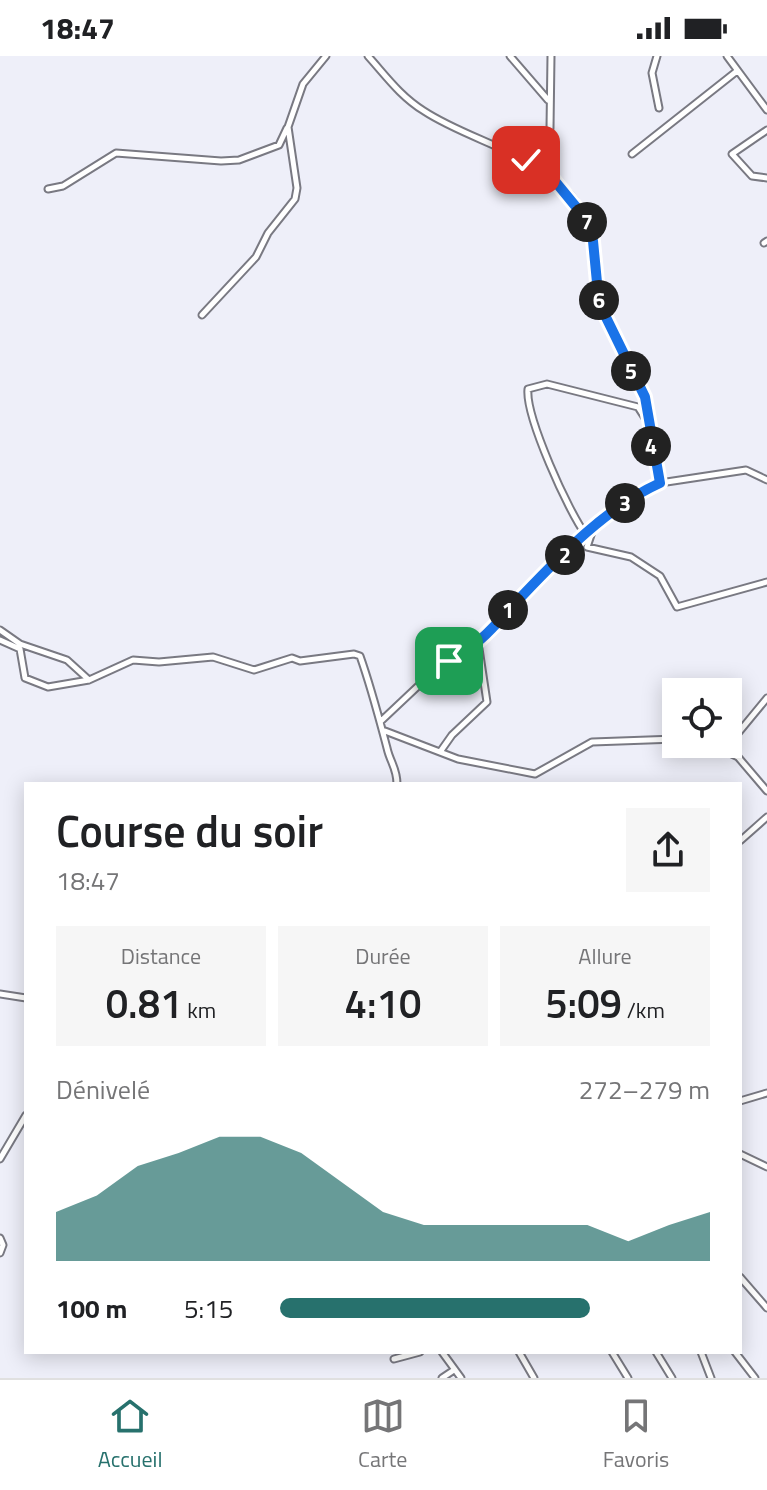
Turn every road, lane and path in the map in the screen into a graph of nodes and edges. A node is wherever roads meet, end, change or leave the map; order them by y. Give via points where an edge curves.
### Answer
1 (326, 56) edge
2 (368, 56) edge
3 (510, 56) edge
4 (551, 56) edge
5 (657, 56) edge
6 (727, 56) edge
7 (737, 71) junction
8 (551, 103) junction
9 (659, 108) dead end
10 (767, 110) edge
11 (288, 127) junction
12 (767, 130) edge
13 (632, 154) dead end
14 (544, 171) junction
15 (767, 178) edge
16 (48, 189) dead end
17 (202, 315) dead end
18 (647, 421) junction
19 (767, 480) edge
20 (660, 483) junction
21 (593, 528) junction
22 (586, 535) junction
23 (767, 582) edge
24 (0, 630) edge
25 (0, 640) edge
26 (478, 642) junction
27 (89, 680) junction
28 (767, 698) edge
29 (380, 722) junction
30 (742, 728) edge
31 (385, 731) junction
32 (662, 740) edge
33 (440, 752) junction
34 (739, 758) edge
35 (397, 782) edge
36 (767, 790) edge
37 (767, 817) edge
38 (742, 839) edge
39 (0, 994) edge
40 (24, 998) edge
41 (767, 1093) edge
42 (742, 1100) edge
43 (24, 1118) edge
44 (742, 1155) edge
45 (0, 1159) edge
46 (767, 1167) edge
47 (0, 1238) edge
48 (0, 1253) edge
49 (742, 1279) edge
50 (767, 1308) edge
51 (413, 1354) edge
52 (443, 1354) edge
53 (520, 1354) edge
54 (613, 1354) edge
55 (657, 1354) edge
56 (702, 1354) edge
57 (737, 1354) edge
58 (394, 1359) dead end
59 (454, 1370) junction
60 (442, 1378) edge
61 (461, 1378) edge
62 (534, 1378) edge
63 (628, 1378) edge
64 (672, 1378) edge
65 (711, 1378) edge
66 (755, 1378) edge

1 - 11 street via 303,84
2 - 14 street via 392,87 423,111
3 - 8 street
4 - 8 street
5 - 9 street via 652,73
6 - 7 street
7 - 10 street
7 - 13 street
8 - 14 street
11 - 16 street via 279,145 239,160 116,153 63,186
11 - 17 street via 295,199 256,257
12 - 15 street via 732,154 752,176
14 - 18 street via 586,219 599,303 645,397
18 - 20 street
18 - 22 street via 635,405 547,384 528,389 536,432 571,516
19 - 20 street via 746,470
20 - 21 street
21 - 22 street
21 - 23 street via 587,547 631,557 648,568 660,576 677,607
22 - 26 street
24 - 27 street via 20,644 67,660
25 - 27 street via 20,649 25,678 33,683 48,687
26 - 29 street via 433,672
26 - 33 street via 487,702
27 - 29 street via 133,660 213,657 254,670 292,658 354,654 360,656
28 - 30 street
29 - 31 street
31 - 33 street
31 - 35 street
32 - 33 street via 592,742 535,774
34 - 36 street
37 - 38 street
39 - 40 street
41 - 42 street
43 - 45 street
44 - 46 street
47 - 48 street
49 - 50 street
51 - 58 street
52 - 59 street
53 - 62 street
54 - 63 street
55 - 64 street
56 - 65 street
57 - 66 street
59 - 60 street
59 - 61 street

